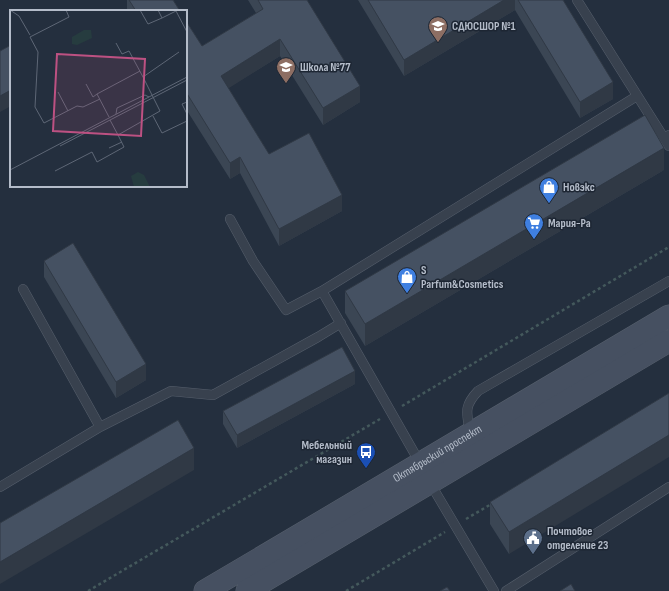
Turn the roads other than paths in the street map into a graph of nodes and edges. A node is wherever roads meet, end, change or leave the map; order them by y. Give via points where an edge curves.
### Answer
1 (577, 0) edge
2 (637, 96) junction
3 (667, 136) edge
4 (669, 146) edge
5 (230, 219) dead end
6 (669, 281) edge
7 (23, 289) dead end
8 (322, 291) junction
9 (669, 316) edge
10 (341, 323) junction
11 (669, 341) edge
12 (100, 427) junction
13 (470, 434) junction
14 (420, 463) junction
15 (430, 483) junction
16 (0, 487) edge
17 (669, 487) edge
18 (205, 591) edge
19 (247, 591) edge
20 (494, 591) edge
21 (506, 591) edge

1 - 2 lane
2 - 3 lane
2 - 8 lane
3 - 4 lane
5 - 8 lane via 253,261 286,310
6 - 13 lane via 478,391 469,401 467,410
7 - 12 lane
8 - 10 lane
9 - 13 main road, Октябрьский проспект
10 - 12 lane via 213,395 171,391
10 - 14 lane
11 - 15 main road, Октябрьский проспект
12 - 16 lane
13 - 14 main road, Октябрьский проспект
14 - 18 main road, Октябрьский проспект
15 - 19 main road, Октябрьский проспект
15 - 20 lane
17 - 21 lane

